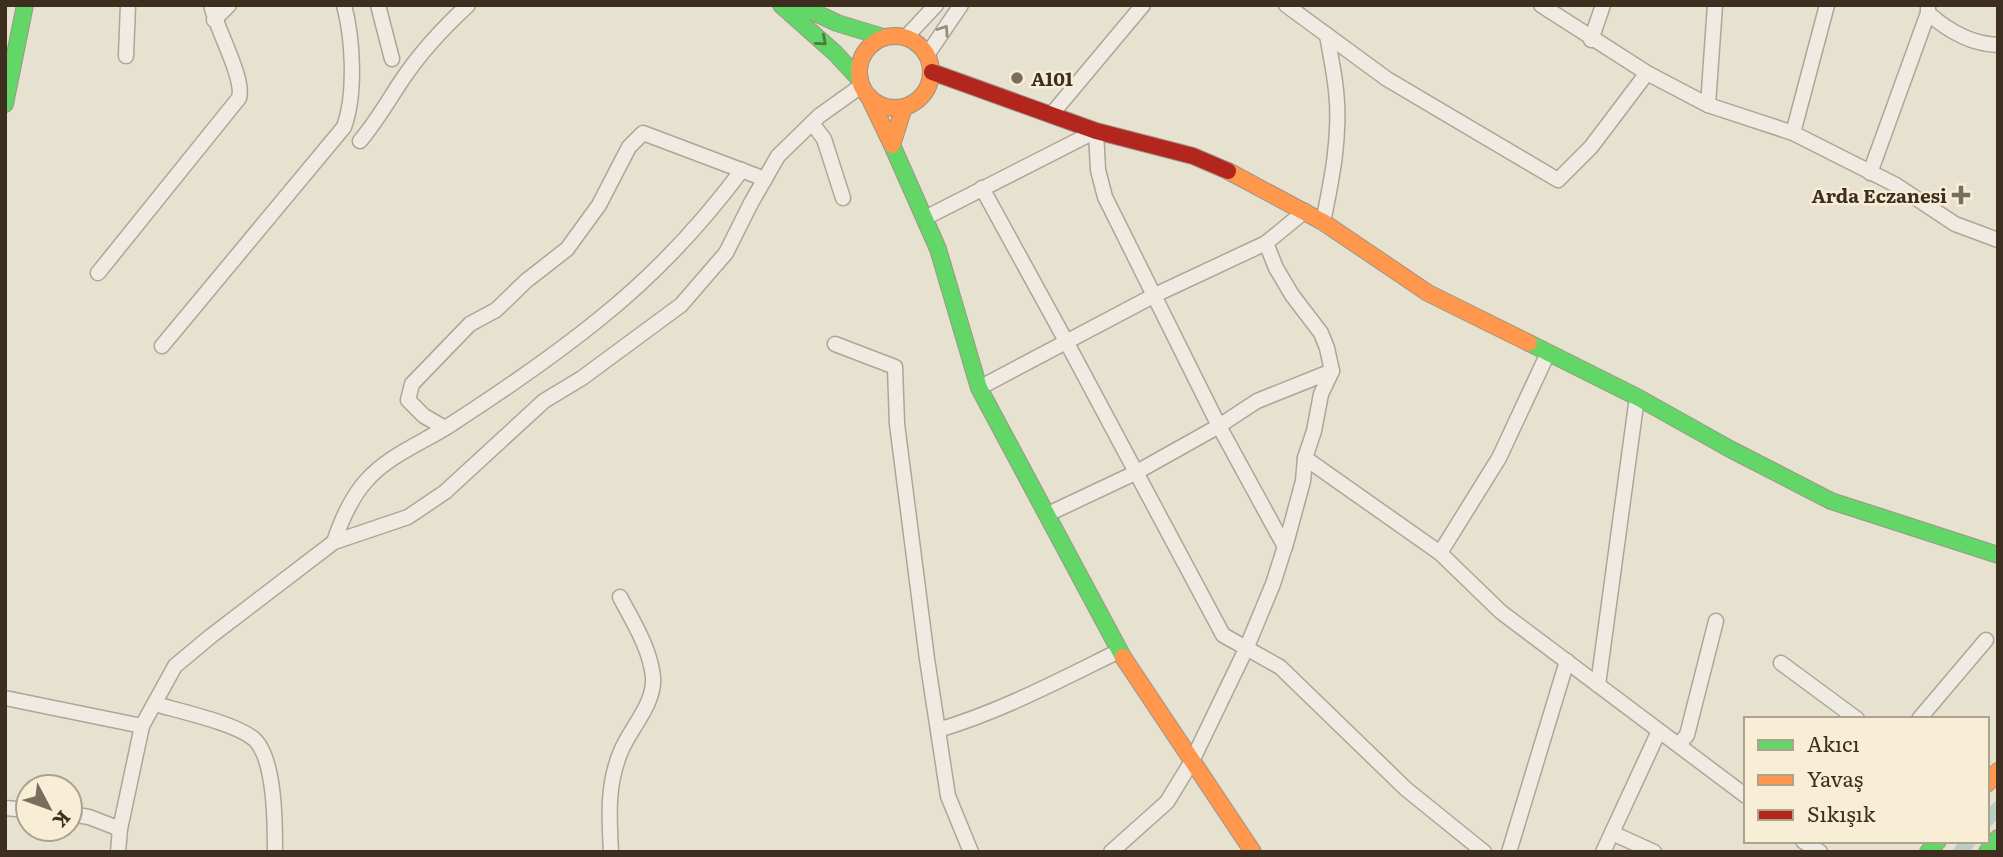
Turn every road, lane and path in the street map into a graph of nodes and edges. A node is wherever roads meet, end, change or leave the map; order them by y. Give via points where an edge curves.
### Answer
1 (25, 5) edge
2 (128, 5) edge
3 (211, 5) edge
4 (229, 5) edge
5 (344, 5) edge
6 (378, 5) edge
7 (468, 5) edge
8 (781, 5) edge
9 (799, 5) edge
10 (936, 5) edge
11 (961, 5) edge
12 (1143, 5) edge
13 (1286, 5) edge
14 (1541, 5) edge
15 (1603, 5) edge
16 (1715, 5) edge
17 (1827, 5) edge
18 (1928, 9) edge
19 (214, 20) junction
20 (1327, 35) junction
21 (883, 37) junction
22 (906, 37) junction
23 (1591, 40) junction
24 (1998, 44) edge
25 (927, 55) junction
26 (127, 56) dead end
27 (392, 59) dead end
28 (932, 72) junction
29 (1647, 73) junction
30 (864, 88) junction
31 (5, 104) edge
32 (1709, 105) junction
33 (904, 107) junction
34 (1051, 115) junction
35 (812, 123) junction
36 (1096, 131) junction
37 (1793, 133) junction
38 (360, 141) dead end
39 (892, 145) junction
40 (742, 170) junction
41 (1870, 173) junction
42 (765, 179) junction
43 (982, 188) junction
44 (843, 198) dead end
45 (1305, 211) junction
46 (925, 218) junction
47 (1323, 222) junction
48 (1998, 240) edge
49 (1266, 243) junction
50 (98, 273) dead end
51 (1155, 295) junction
52 (1067, 343) junction
53 (835, 344) dead end
54 (162, 346) dead end
55 (1548, 353) junction
56 (1332, 372) junction
57 (979, 388) junction
58 (1637, 397) junction
59 (1219, 426) junction
60 (445, 428) junction
61 (1305, 458) junction
62 (1135, 473) junction
63 (1048, 514) junction
64 (334, 542) junction
65 (1285, 547) junction
66 (1440, 553) junction
67 (1998, 555) edge
68 (620, 597) dead end
69 (1716, 621) dead end
70 (1986, 640) dead end
71 (1246, 649) junction
72 (1119, 651) junction
73 (1567, 661) junction
74 (1781, 663) dead end
75 (1598, 685) junction
76 (5, 698) edge
77 (155, 704) junction
78 (1854, 717) edge
79 (1921, 717) edge
80 (142, 726) junction
81 (938, 730) junction
82 (1659, 731) junction
83 (1679, 744) junction
84 (1192, 761) junction
85 (1744, 794) edge
86 (84, 816) edge
87 (120, 829) junction
88 (1612, 833) junction
89 (1252, 851) edge
90 (118, 852) edge
91 (275, 852) edge
92 (611, 852) edge
93 (971, 852) edge
94 (1111, 852) edge
95 (1484, 852) edge
96 (1509, 852) edge
97 (1603, 852) edge
98 (1654, 852) edge

1 - 31 main road
2 - 26 street
3 - 19 street
4 - 19 street
5 - 54 street via 350,55 349,114 344,127
6 - 27 street
7 - 38 street via 408,72
8 -> 30 main road via 835,53
9 - 21 main road via 836,23
10 - 22 street
25 -> 11 street
12 - 34 street
13 - 20 street
14 - 23 street
15 - 23 street
16 - 32 street
17 - 37 street
18 - 24 street via 1947,30
18 - 41 street
19 - 50 street via 240,82 239,98
20 - 29 street via 1387,79 1558,180 1591,147
20 - 47 street via 1336,92 1336,133 1334,174
21 - 22 main road
21 - 30 main road via 873,42 860,61
22 - 25 main road
23 - 29 street
25 - 28 main road
28 - 33 main road via 923,95
28 - 34 main road
29 - 32 street
30 - 33 main road via 878,104
30 - 35 street
30 - 39 main road
32 - 37 street
33 - 39 main road
34 - 36 main road
35 - 42 street via 778,156
35 - 44 street via 824,139
36 - 43 street
36 - 45 main road via 1193,156
36 - 51 street via 1105,197
37 - 41 street
39 - 46 main road
40 - 42 street
40 - 60 street via 711,212 600,319
40 - 60 street via 643,133 629,147 599,205 568,249 496,310 470,324 412,384 408,400
41 - 48 street via 1955,224
42 - 64 street via 726,253 681,305 582,379 544,401 445,492 408,517
43 - 46 street
43 - 52 street
45 - 47 main road
45 - 49 street
46 - 57 main road via 939,249
47 - 55 main road via 1428,292
49 - 51 street
49 - 56 street via 1292,295 1321,333
51 - 52 street
51 - 59 street
52 - 57 street
52 - 62 street
53 - 81 street via 895,367 897,424
55 - 58 main road
55 - 66 street via 1499,458
56 - 59 street via 1257,401
56 - 61 street via 1321,394
57 - 63 main road
58 - 67 main road via 1831,501
58 - 75 street
59 - 62 street
59 - 65 street
60 - 64 street via 396,456 366,481 341,520
61 - 65 street
61 - 66 street
62 - 63 street
62 - 71 street via 1223,635
63 - 72 main road
64 - 77 street via 175,666
65 - 71 street
66 - 73 street via 1501,612
68 - 92 street via 649,654 653,680 649,699 610,783
69 - 83 street via 1686,735
70 - 79 street
71 - 84 street
71 - 95 street via 1280,667 1406,789
72 - 81 street via 1031,695
72 - 84 main road
73 - 75 street
73 - 96 street
74 - 78 street
75 - 82 street
76 - 80 street
77 - 80 street
77 - 91 street via 214,720 254,739 265,753 275,814
80 - 87 street
81 - 93 street via 948,796
82 - 83 street
82 - 88 street
83 - 85 street
84 - 89 main road
84 - 94 street via 1167,802
86 - 87 street
87 - 90 street
88 - 97 street
88 - 98 street

